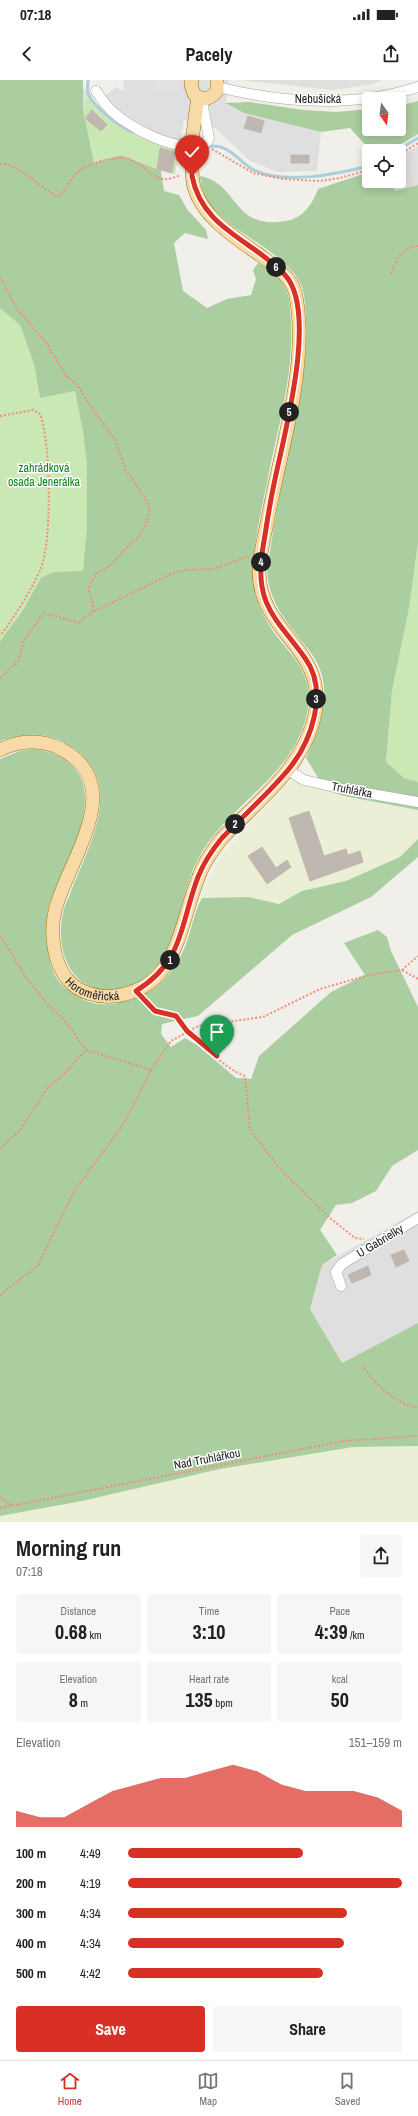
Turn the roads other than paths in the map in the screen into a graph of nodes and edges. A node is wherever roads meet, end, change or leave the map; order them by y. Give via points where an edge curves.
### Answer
1 (192, 80) edge
2 (217, 84) edge
3 (418, 87) edge
4 (96, 91) dead end
5 (201, 98) junction
6 (0, 750) edge
7 (288, 770) junction
8 (418, 802) edge
9 (418, 1218) edge
10 (341, 1286) dead end

1 - 5 main road, Horoměřická via 192,90
2 - 3 street, Nebušická via 284,99 338,100 390,94
2 - 5 main road via 214,94
4 - 5 street via 108,107 145,133 161,141 189,146 202,145 209,138
5 - 7 main road, Horoměřická via 192,146 194,186 205,210 240,241 286,275 295,290 298,306 296,373 259,571 260,586 266,603 278,625 306,658 316,684 316,700 310,731
6 - 7 main road, Horoměřická via 31,742 50,744 66,752 86,771 92,787 89,825 55,911 54,931 58,963 70,983 82,991 107,997 136,991 150,982 168,962 179,941 198,878 213,850
7 - 8 street, Truhlářka via 304,780
9 - 10 street, U Gabrielky via 342,1264 336,1272

